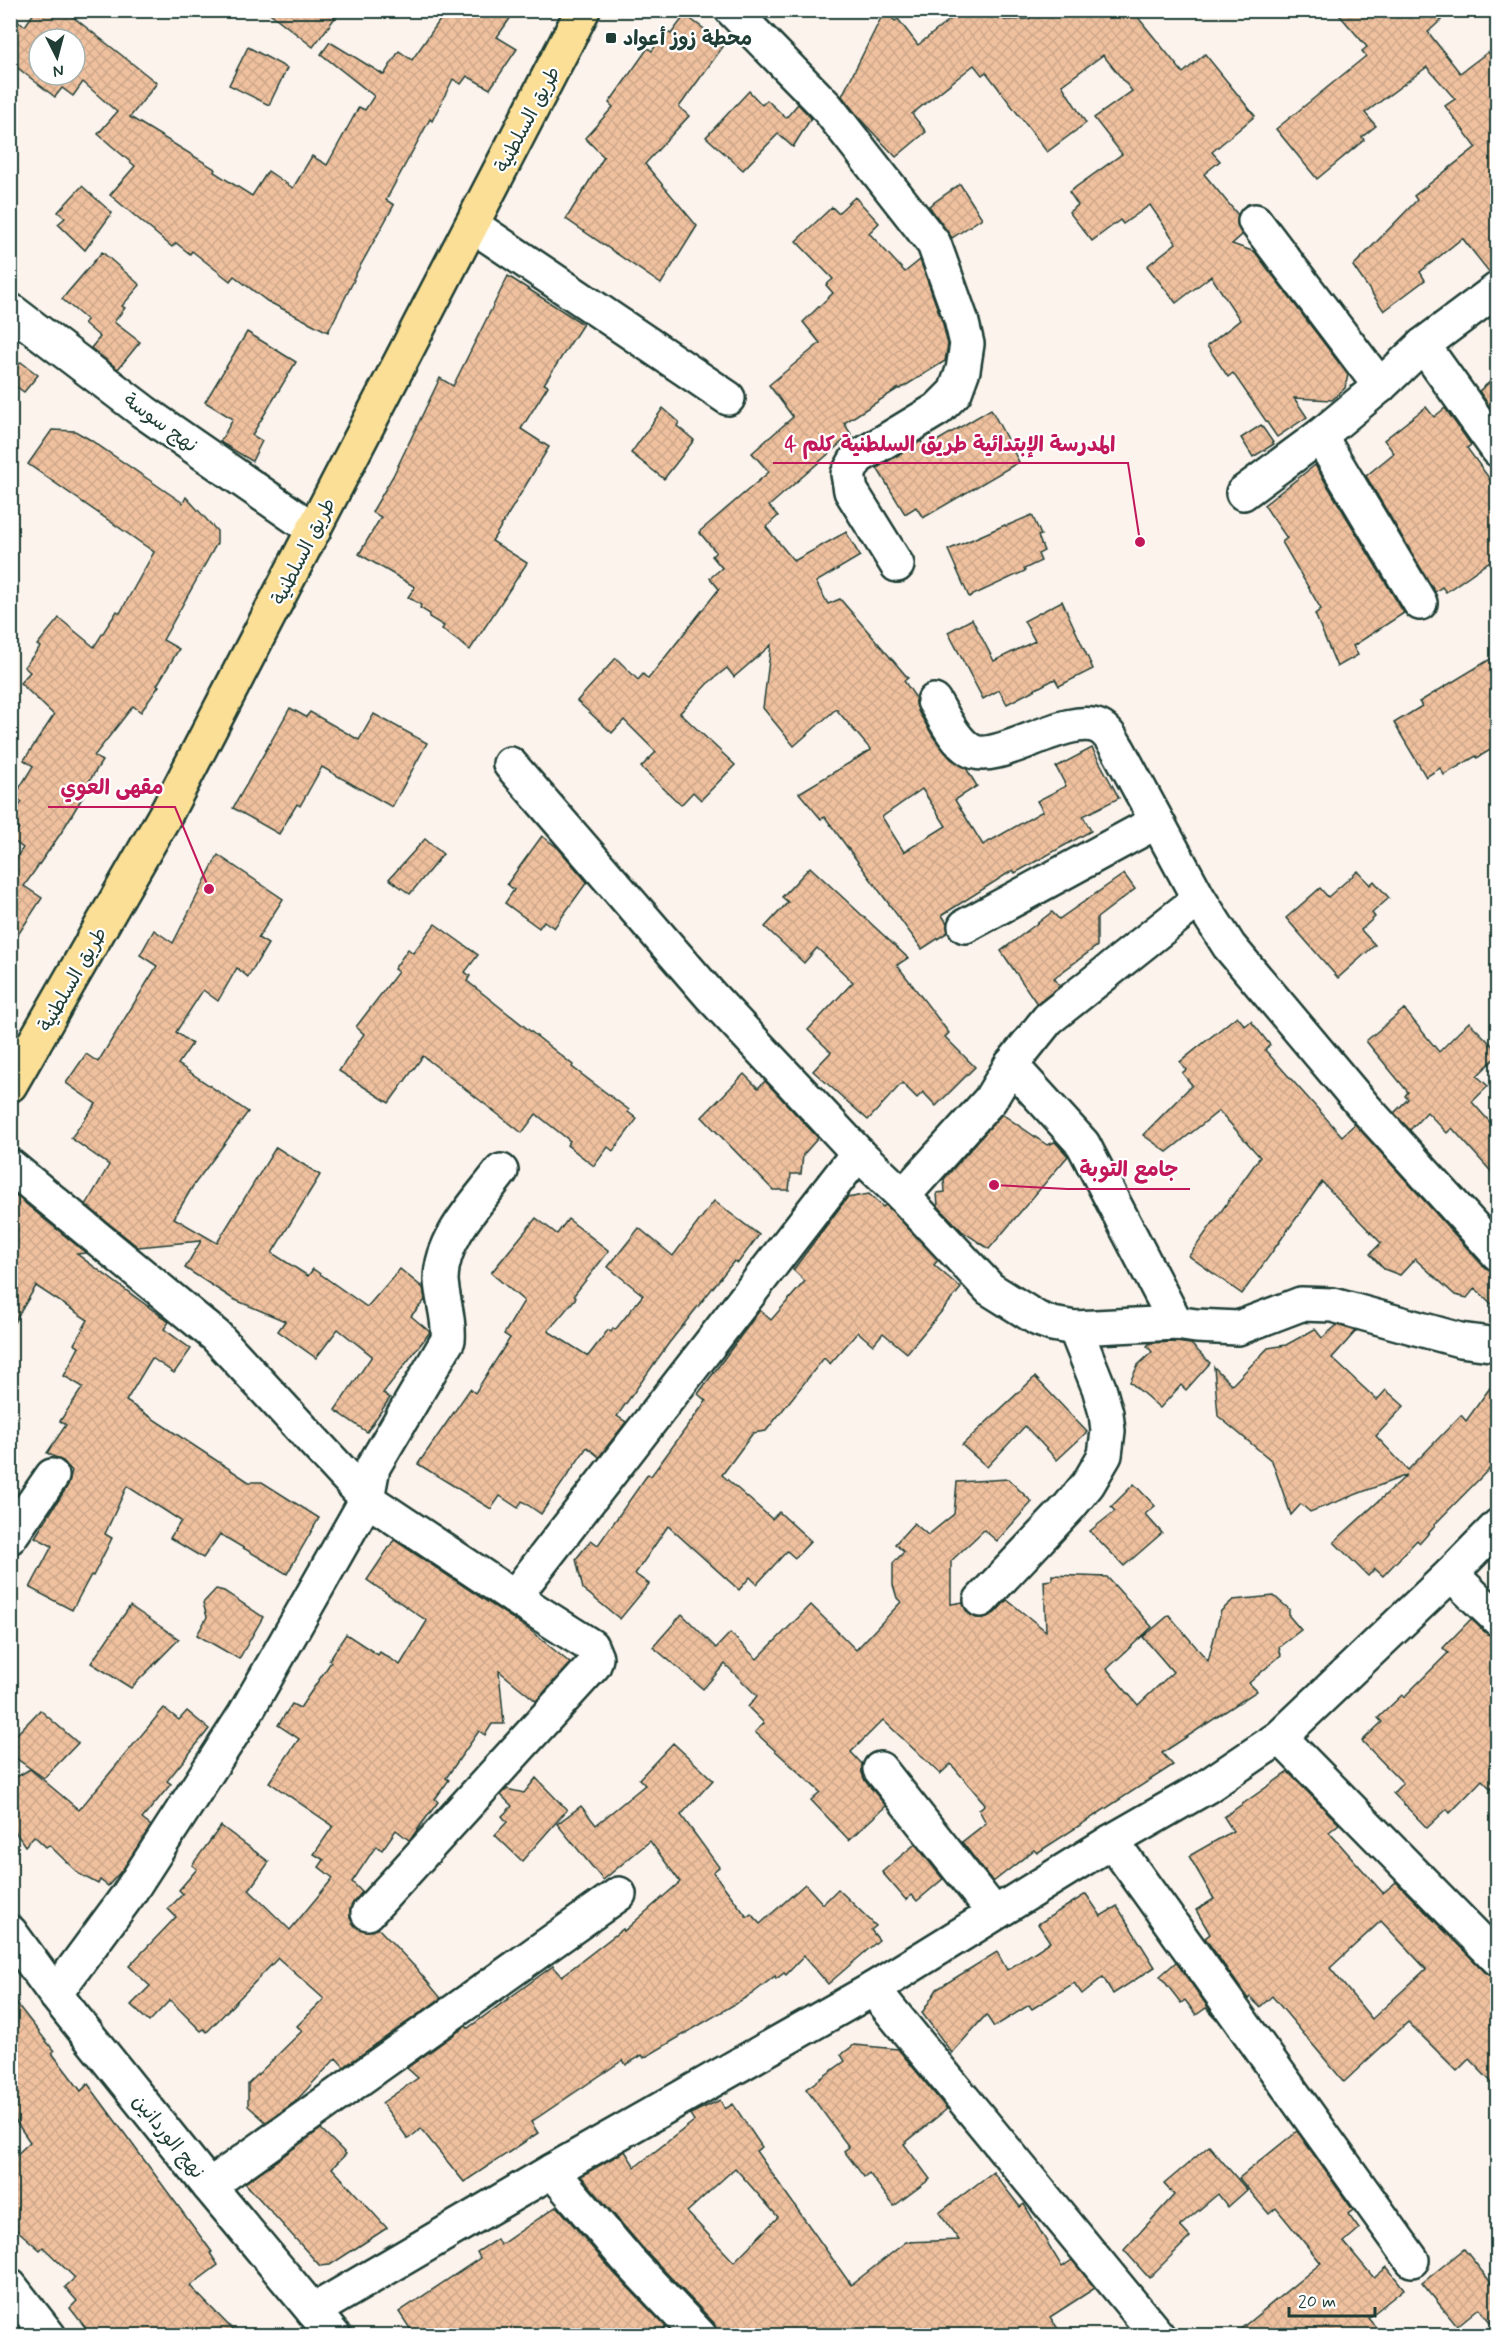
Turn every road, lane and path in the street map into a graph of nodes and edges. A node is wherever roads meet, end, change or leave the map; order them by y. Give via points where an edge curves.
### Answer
1 (583, 10) edge
2 (732, 10) edge
3 (1255, 221) dead end
4 (472, 225) junction
5 (1497, 289) edge
6 (10, 310) edge
7 (1423, 345) junction
8 (1380, 386) junction
9 (728, 398) dead end
10 (1320, 436) junction
11 (1497, 450) edge
12 (1243, 493) dead end
13 (314, 530) junction
14 (897, 565) dead end
15 (1420, 603) dead end
16 (934, 701) dead end
17 (510, 764) dead end
18 (1156, 822) junction
19 (1199, 899) junction
20 (964, 926) dead end
21 (19, 1051) edge
22 (1011, 1065) junction
23 (10, 1085) edge
24 (858, 1154) junction
25 (10, 1166) edge
26 (501, 1171) dead end
27 (903, 1196) junction
28 (1497, 1254) edge
29 (1176, 1323) junction
30 (1075, 1328) junction
31 (1497, 1345) edge
32 (52, 1476) dead end
33 (367, 1499) junction
34 (1497, 1526) edge
35 (10, 1537) edge
36 (1451, 1574) junction
37 (514, 1598) junction
38 (981, 1600) dead end
39 (1497, 1619) edge
40 (1280, 1737) junction
41 (880, 1769) dead end
42 (1112, 1841) junction
43 (619, 1894) dead end
44 (994, 1912) junction
45 (368, 1913) dead end
46 (10, 1932) edge
47 (1497, 1959) edge
48 (873, 1989) junction
49 (55, 1994) junction
50 (552, 2171) junction
51 (209, 2186) junction
52 (1412, 2260) dead end
53 (10, 2286) edge
54 (323, 2324) edge
55 (49, 2336) edge
56 (700, 2336) edge
57 (1158, 2336) edge

1 - 4 main road, طريق السلطنية
2 - 14 street via 826,106 934,244 961,319 967,344 955,392 939,409 857,458 848,474 851,491
3 - 8 street
4 - 9 street
4 - 13 main road, طريق السلطنية
5 - 7 street
6 - 13 street, نهج سوسة via 144,412
7 - 8 street
7 - 11 street
8 - 10 street
10 - 12 street
10 - 15 street
13 - 21 main road, طريق السلطنية via 168,810
16 - 18 street via 971,751 988,753 1081,724 1100,727 1109,735
17 - 24 street via 710,995
18 - 19 street
18 - 20 street
19 - 22 street via 1048,1019
19 - 28 street via 1229,945 1357,1099
21 - 23 main road, طريق السلطنية
22 - 27 street via 990,1100
22 - 29 street via 1083,1144
24 - 27 street
24 - 37 street
25 - 33 street via 216,1336
26 - 33 street via 457,1230 445,1254 441,1280 448,1340 377,1459
27 - 30 street via 990,1288 1038,1319
29 - 30 street
29 - 31 street via 1238,1328 1301,1304 1334,1305 1460,1340
30 - 38 street via 1106,1413 1105,1455 1069,1507
32 - 35 street
33 - 37 street
33 - 49 street via 245,1714 128,1895
34 - 36 street
36 - 39 street
36 - 40 street
37 - 45 street via 585,1641 595,1651 594,1665
40 - 42 street via 1206,1787
40 - 47 street
41 - 44 street
42 - 44 street
42 - 52 street
43 - 51 street
44 - 48 street
46 - 49 street, نهج الوردانين
48 - 50 street
48 - 57 street
49 - 51 street, نهج الوردانين
50 - 54 street
50 - 56 street
51 - 54 street, نهج الوردانين
53 - 55 street

